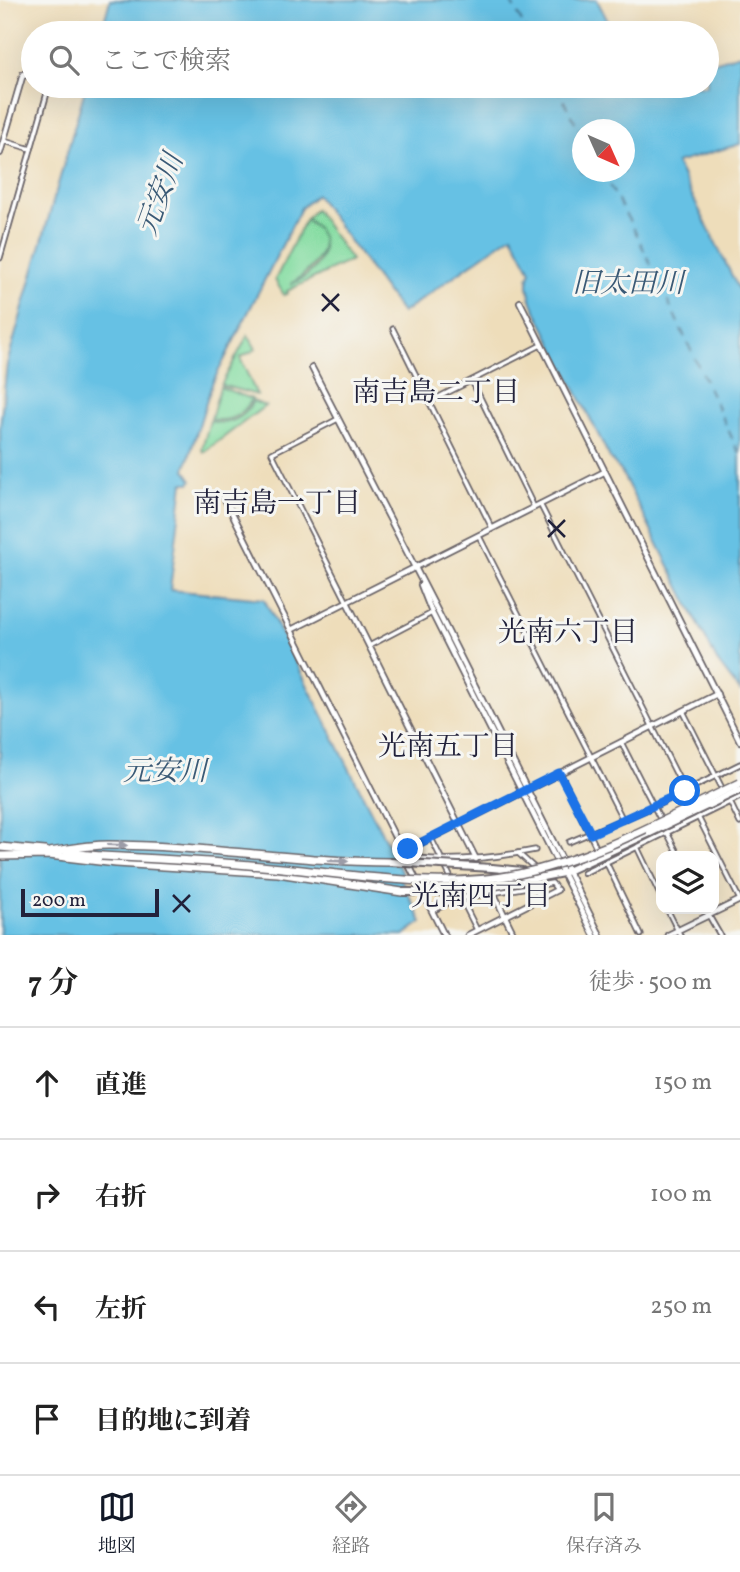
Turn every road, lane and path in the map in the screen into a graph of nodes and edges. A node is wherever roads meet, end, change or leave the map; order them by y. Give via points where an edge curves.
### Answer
1 (21, 80) edge
2 (45, 98) edge
3 (2, 140) edge
4 (30, 149) junction
5 (0, 153) edge
6 (1, 251) edge
7 (0, 258) edge
8 (520, 302) dead end
9 (393, 329) dead end
10 (541, 345) junction
11 (312, 368) dead end
12 (472, 381) junction
13 (429, 402) junction
14 (338, 419) junction
15 (604, 472) junction
16 (224, 497) dead end
17 (540, 504) junction
18 (534, 507) junction
19 (493, 528) junction
20 (479, 536) junction
21 (414, 568) junction
22 (347, 602) junction
23 (432, 613) junction
24 (291, 630) junction
25 (369, 646) junction
26 (717, 694) junction
27 (682, 711) junction
28 (652, 726) junction
29 (740, 741) edge
30 (621, 742) junction
31 (591, 757) junction
32 (740, 764) edge
33 (559, 773) junction
34 (716, 776) junction
35 (740, 783) edge
36 (525, 790) junction
37 (740, 790) edge
38 (685, 791) junction
39 (740, 797) edge
40 (729, 801) junction
41 (655, 806) junction
42 (698, 817) junction
43 (623, 820) junction
44 (740, 823) edge
45 (458, 825) junction
46 (667, 832) junction
47 (591, 834) junction
48 (431, 838) junction
49 (569, 842) dead end
50 (637, 848) junction
51 (1, 850) edge
52 (536, 850) dead end
53 (676, 851) edge
54 (403, 852) junction
55 (50, 853) junction
56 (518, 853) junction
57 (417, 858) dead end
58 (476, 859) junction
59 (594, 859) junction
60 (441, 860) junction
61 (390, 862) joint
62 (606, 862) junction
63 (566, 871) junction
64 (584, 873) dead end
65 (543, 875) junction
66 (537, 886) junction
67 (656, 887) edge
68 (493, 890) junction
69 (557, 890) joint
70 (402, 892) joint
71 (461, 898) junction
72 (540, 899) junction
73 (740, 900) edge
74 (432, 911) junction
75 (670, 914) edge
76 (710, 915) junction
77 (505, 917) junction
78 (473, 933) edge
79 (679, 933) edge
80 (444, 935) edge
81 (514, 935) edge
82 (594, 935) edge
83 (600, 935) edge
84 (641, 935) edge
85 (668, 935) edge
86 (720, 935) edge

1 - 3 street
2 - 4 street
3 - 4 street
3 - 5 street
4 - 6 street
6 - 7 street
8 - 10 street
9 - 13 street
10 - 12 street
10 - 15 street
11 - 14 street
12 - 13 street
12 - 18 street
13 - 19 street
14 - 21 street
14 - 22 street via 272,453
15 - 17 street
15 - 26 street
16 - 24 street
17 - 18 street
17 - 28 street
18 - 19 street
19 - 20 street
20 - 21 street
20 - 31 street
21 - 22 street
21 - 23 street
21 - 36 street
22 - 24 street
22 - 25 street
23 - 25 street
23 - 36 street
24 - 54 street
25 - 45 street
26 - 27 street
26 - 29 street
27 - 28 street
27 - 34 street
28 - 30 street
28 - 38 street
30 - 31 street
30 - 41 street
31 - 33 street
31 - 43 street
32 - 34 street
33 - 36 street
33 - 47 street
34 - 38 street
34 - 40 street
35 - 55 highway, bridge via 589,853 556,865 490,878 410,881
36 - 45 street
36 - 63 street
37 - 59 highway, bridge
38 - 41 street
38 - 42 street
39 - 40 street
40 - 42 street
40 - 44 street
41 - 43 street
41 - 46 street
42 - 46 street
42 - 73 street
43 - 47 street
45 - 48 street
45 - 58 street
46 - 50 street
46 - 53 street
47 - 49 street
47 - 59 street via 597,846
48 - 54 street
48 - 60 street
50 - 62 street
50 - 67 street
51 - 55 highway
52 - 56 street
54 - 74 street
55 -> 61 highway via 105,845
55 - 70 highway via 116,863 278,873
56 - 58 street
56 - 65 street
57 - 60 street
58 - 60 street
59 - 62 street
59 - 63 highway
60 - 71 street
61 - 65 highway, bridge
62 - 64 street
62 - 84 street
63 - 65 highway
63 - 82 street
63 - 83 street
65 - 66 street
65 - 68 highway
66 - 68 street
66 - 69 street via 552,883
66 - 72 street
68 - 70 highway, bridge
68 - 71 street
68 - 77 street
69 - 72 street
71 - 74 street
71 - 78 street
72 - 77 street
73 - 76 street
74 - 80 street
75 - 79 street
76 - 79 street
76 - 86 street
77 - 78 street
77 - 81 street
79 - 85 street

